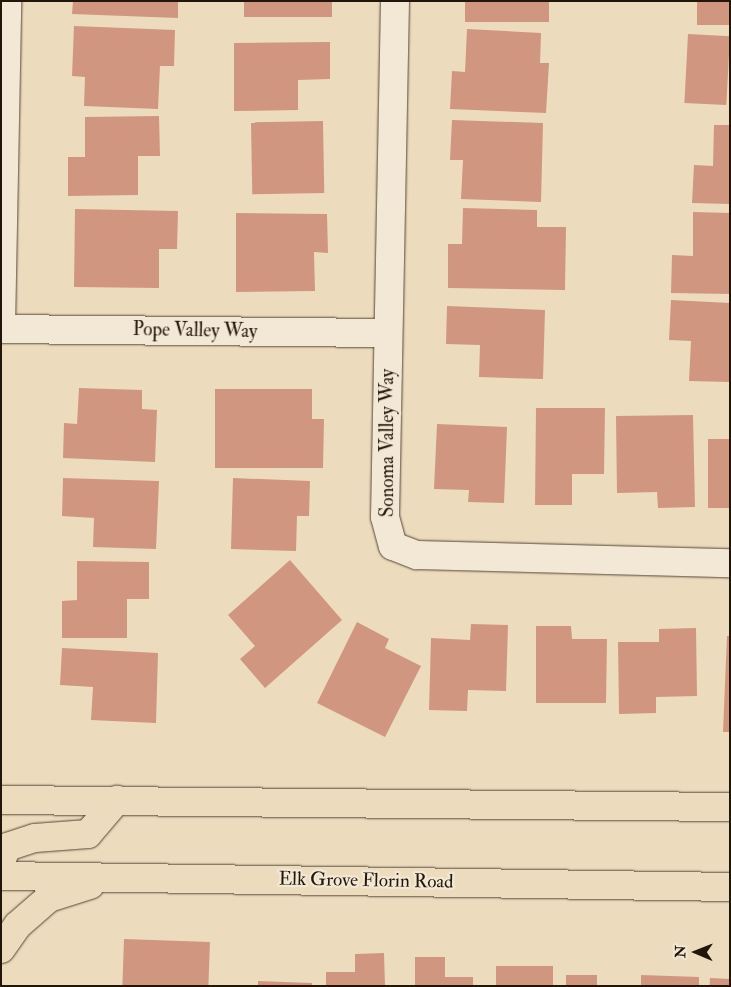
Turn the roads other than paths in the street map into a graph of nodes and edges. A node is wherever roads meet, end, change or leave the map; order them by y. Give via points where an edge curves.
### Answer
1 (7, 1) edge
2 (395, 1) edge
3 (1, 328) edge
4 (388, 334) junction
5 (730, 563) edge
6 (1, 800) edge
7 (117, 800) junction
8 (730, 807) edge
9 (1, 861) edge
10 (1, 876) edge
11 (113, 878) junction
12 (730, 887) edge
13 (1, 949) edge

1 - 3 street
2 - 4 street, Sonoma Valley Way
3 - 4 street, Pope Valley Way
4 - 5 street, Sonoma Valley Way via 385,517 393,546 417,555
6 - 7 main road
7 - 8 main road
7 - 9 main road via 88,834 35,838 7,847
10 - 11 main road, Elk Grove Florin Road
11 - 12 main road, Elk Grove Florin Road
11 - 13 main road via 49,898 18,925

